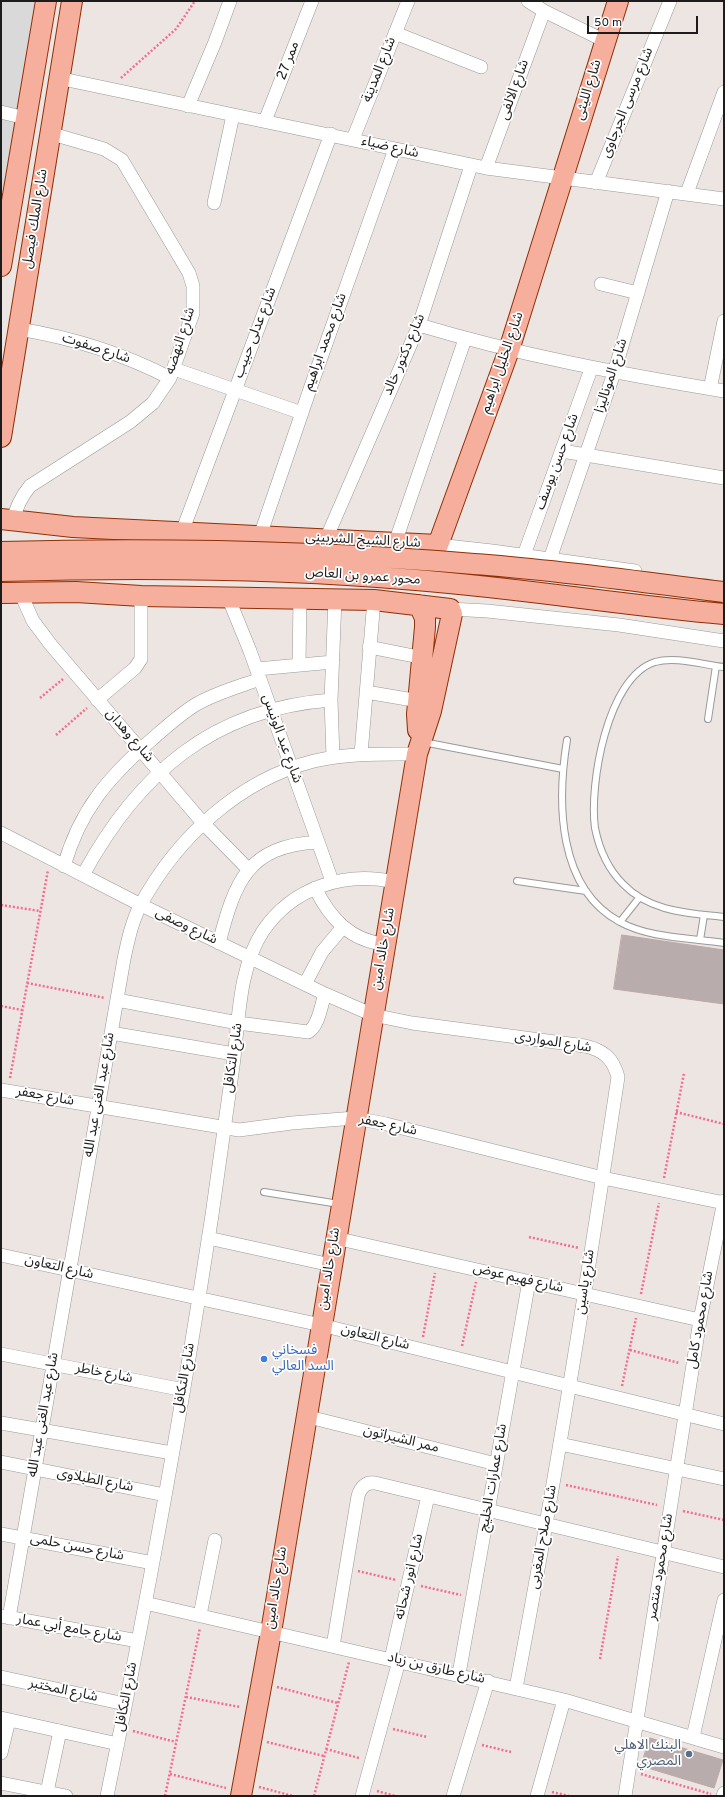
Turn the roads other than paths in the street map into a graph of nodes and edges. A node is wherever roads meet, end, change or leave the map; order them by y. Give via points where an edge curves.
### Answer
1 (46, 1) edge
2 (72, 1) edge
3 (230, 1) edge
4 (312, 1) edge
5 (408, 1) edge
6 (528, 1) edge
7 (618, 1) edge
8 (670, 1) edge
9 (544, 11) junction
10 (395, 33) junction
11 (605, 41) junction
12 (481, 67) dead end
13 (58, 78) junction
14 (724, 92) edge
15 (188, 106) junction
16 (1, 112) edge
17 (232, 115) junction
18 (25, 118) junction
19 (266, 121) junction
20 (49, 133) junction
21 (331, 134) junction
22 (352, 139) junction
23 (395, 149) junction
24 (471, 166) junction
25 (486, 168) junction
26 (562, 179) junction
27 (596, 183) junction
28 (668, 191) junction
29 (687, 193) junction
30 (7, 197) edge
31 (724, 199) edge
32 (214, 203) dead end
33 (1, 266) edge
34 (601, 284) dead end
35 (638, 293) junction
36 (724, 322) edge
37 (419, 325) junction
38 (19, 329) junction
39 (465, 339) junction
40 (509, 350) junction
41 (591, 369) junction
42 (614, 373) junction
43 (172, 374) junction
44 (710, 389) junction
45 (235, 390) junction
46 (724, 391) edge
47 (302, 413) junction
48 (1, 437) edge
49 (562, 451) junction
50 (586, 455) junction
51 (724, 478) edge
52 (7, 520) edge
53 (73, 527) junction
54 (182, 532) junction
55 (260, 536) junction
56 (326, 539) junction
57 (395, 543) junction
58 (438, 545) junction
59 (1, 552) edge
60 (524, 555) junction
61 (550, 559) junction
62 (1, 571) edge
63 (724, 583) edge
64 (76, 592) junction
65 (724, 592) edge
66 (1, 593) edge
67 (21, 594) junction
68 (141, 596) junction
69 (228, 597) junction
70 (300, 599) junction
71 (335, 599) junction
72 (374, 600) junction
73 (420, 605) junction
74 (450, 609) junction
75 (724, 614) edge
76 (724, 641) edge
77 (370, 647) junction
78 (424, 658) junction
79 (333, 662) junction
80 (299, 666) junction
81 (716, 666) junction
82 (724, 668) edge
83 (258, 674) junction
84 (366, 692) junction
85 (97, 700) junction
86 (332, 700) junction
87 (419, 701) junction
88 (271, 710) junction
89 (708, 719) dead end
90 (567, 740) dead end
91 (418, 748) junction
92 (140, 750) junction
93 (361, 754) junction
94 (333, 757) junction
95 (292, 768) junction
96 (563, 769) junction
97 (159, 772) junction
98 (204, 823) junction
99 (1, 833) edge
100 (318, 842) junction
101 (64, 866) junction
102 (249, 870) junction
103 (83, 875) junction
104 (332, 881) junction
105 (517, 881) dead end
106 (395, 882) junction
107 (315, 888) junction
108 (586, 892) junction
109 (639, 898) junction
110 (141, 905) junction
111 (704, 915) junction
112 (724, 917) edge
113 (620, 922) junction
114 (342, 928) junction
115 (700, 940) junction
116 (219, 943) junction
117 (724, 943) edge
118 (385, 944) junction
119 (251, 958) junction
120 (305, 984) junction
121 (325, 994) junction
122 (117, 1000) junction
123 (373, 1014) junction
124 (238, 1023) junction
125 (111, 1033) junction
126 (234, 1054) junction
127 (4, 1090) edge
128 (98, 1107) junction
129 (355, 1118) junction
130 (224, 1129) junction
131 (603, 1178) junction
132 (264, 1192) dead end
133 (724, 1202) edge
134 (341, 1204) junction
135 (208, 1238) junction
136 (335, 1238) junction
137 (1, 1255) edge
138 (331, 1265) junction
139 (70, 1271) junction
140 (529, 1281) junction
141 (585, 1294) junction
142 (199, 1299) junction
143 (700, 1320) junction
144 (321, 1325) junction
145 (1, 1354) edge
146 (53, 1364) junction
147 (513, 1372) junction
148 (569, 1386) junction
149 (184, 1390) junction
150 (685, 1414) junction
151 (305, 1416) junction
152 (1, 1423) edge
153 (724, 1424) edge
154 (42, 1431) junction
155 (560, 1444) junction
156 (172, 1453) junction
157 (1, 1462) edge
158 (496, 1464) junction
159 (677, 1468) junction
160 (35, 1469) junction
161 (724, 1478) edge
162 (165, 1495) junction
163 (428, 1496) junction
164 (488, 1510) junction
165 (547, 1524) junction
166 (1, 1534) edge
167 (23, 1538) junction
168 (214, 1540) dead end
169 (663, 1552) junction
170 (153, 1563) junction
171 (724, 1567) edge
172 (724, 1600) edge
173 (145, 1603) junction
174 (201, 1616) junction
175 (5, 1617) edge
176 (270, 1632) junction
177 (138, 1641) junction
178 (333, 1646) junction
179 (395, 1660) junction
180 (459, 1674) junction
181 (1, 1677) edge
182 (488, 1681) junction
183 (516, 1688) junction
184 (564, 1700) junction
185 (125, 1704) junction
186 (5, 1719) edge
187 (637, 1720) junction
188 (60, 1731) junction
189 (693, 1737) junction
190 (118, 1744) junction
191 (724, 1747) edge
192 (1, 1753) edge
193 (1, 1783) edge
194 (242, 1790) edge
195 (47, 1792) junction
196 (364, 1792) edge
197 (538, 1792) edge
198 (66, 1796) edge
199 (108, 1796) edge
200 (454, 1796) edge
201 (625, 1796) edge

1 - 18 main road, شارع الملك فيصل
2 - 13 main road, شارع الملك فيصل
3 - 15 street
4 - 19 street, ممر 27
5 - 10 street, شارع المدينة
6 - 9 street
7 - 11 main road, شارع الليثى
8 - 27 street, شارع مرسى الجرجاوى
9 - 11 street
9 - 25 street, شارع الالفى
10 - 12 street
10 - 22 street, شارع المدينة
11 - 26 main road, شارع الليثى
13 - 15 street, شارع ضياء
13 - 20 main road, شارع الملك فيصل
14 - 29 street
15 - 17 street, شارع ضياء
16 - 18 street
17 - 19 street, شارع ضياء
17 - 32 street
18 - 30 main road, شارع الملك فيصل
19 - 21 street, شارع ضياء
20 - 38 main road, شارع الملك فيصل
20 - 43 street, شارع النهضه via 104,149 122,160 189,273 194,299 193,313
21 - 22 street, شارع ضياء
21 - 45 street, شارع عدلى حبيب
22 - 23 street, شارع ضياء
23 - 24 street, شارع ضياء
23 - 47 street, شارع محمد ابراهيم
24 - 25 street, شارع ضياء
24 - 37 street, شارع دكتور خالد
25 - 26 street, شارع ضياء
26 - 27 street, شارع ضياء
26 - 40 main road, شارع الخليل ابراهيم
27 - 28 street, شارع ضياء
28 - 29 street, شارع ضياء
28 - 35 street, شارع الموناليزا
29 - 31 street, شارع ضياء
30 - 33 main road, شارع الملك فيصل
34 - 35 street
35 - 42 street, شارع الموناليزا
36 - 44 street
37 - 39 street
37 - 56 street, شارع دكتور خالد
38 - 43 street, شارع صفوت via 88,343
38 - 48 main road, شارع الملك فيصل
39 - 40 street
39 - 57 street
40 - 41 street
40 - 58 main road, شارع الخليل ابراهيم
41 - 42 street
41 - 49 street, شارع حسن يوسف
42 - 44 street
42 - 50 street, شارع الموناليزا
43 - 45 street, شارع صفوت
43 - 52 street, شارع النهضه via 162,391 142,413 30,486
44 - 46 street
45 - 47 street, شارع صفوت
45 - 54 street, شارع عدلى حبيب
47 - 55 street, شارع محمد ابراهيم
49 - 50 street
49 - 60 street, شارع حسن يوسف
50 - 51 street
50 - 61 street, شارع الموناليزا
52 - 53 main road, شارع الشيخ الشربينى
53 - 54 main road, شارع الشيخ الشربينى
53 - 64 main road via 61,532 52,542 48,554 49,567 54,579 64,588
54 - 55 main road, شارع الشيخ الشربينى
55 - 56 main road, شارع الشيخ الشربينى
56 - 57 main road, شارع الشيخ الشربينى
57 - 58 main road, شارع الشيخ الشربينى
58 - 60 street, شارع الشيخ الشربينى
59 - 65 main road, محور عمرو بن العاص, bridge via 86,550 348,555 523,568
60 - 61 street, شارع الشيخ الشربينى
61 - 63 street, شارع الشيخ الشربينى
62 - 75 main road, محور عمرو بن العاص, bridge via 78,569 289,572 416,580
64 - 67 main road
64 - 68 main road
66 - 67 main road
67 - 85 street, شارع وهدان via 41,634
68 - 69 main road
68 - 85 street via 141,658 135,668
69 - 70 main road
69 - 83 street, شارع عبد الونيس
70 - 71 main road
70 - 80 street
71 - 72 main road
71 - 79 street
72 - 73 main road
72 - 77 street
73 - 74 main road
73 - 78 main road, شارع خالد امين via 425,618
74 - 76 street via 611,625
74 - 91 main road, شارع خالد امين via 452,617 431,711
77 - 78 street
77 - 84 street
78 - 87 main road, شارع خالد امين
79 - 80 street
79 - 86 street
80 - 83 street
81 - 82 lane
81 - 89 lane
81 - 109 lane via 670,660 655,662 641,670 630,681 615,708 604,737 593,797 595,828 600,848 610,868 622,884
83 - 88 street, شارع عبد الونيس
83 - 92 street via 196,705 169,724
84 - 87 street
84 - 93 street
85 - 92 street, شارع وهدان
86 - 88 street
86 - 94 street
87 - 91 main road, شارع خالد امين
88 - 95 street, شارع عبد الونيس
88 - 97 street via 223,729 184,752
90 - 96 lane
91 - 93 street, شارع عبد الغنى عبد الله
91 - 96 lane
91 - 106 main road, شارع خالد امين
92 - 97 street, شارع وهدان
92 - 101 street via 106,783 91,802 70,845
93 - 94 street, شارع عبد الغنى عبد الله
94 - 95 street, شارع عبد الغنى عبد الله
95 - 98 street, شارع عبد الغنى عبد الله via 255,785 219,808
95 - 100 street, شارع عبد الونيس
96 - 108 lane via 562,807 566,839 574,866
97 - 98 street, شارع وهدان
97 - 103 street via 122,813
98 - 102 street, شارع وهدان
98 - 110 street, شارع عبد الغنى عبد الله via 170,862
99 - 101 street, شارع وصفى
100 - 102 street via 286,846 266,856
100 - 104 street, شارع عبد الونيس
101 - 103 street, شارع وصفى
102 - 116 street via 230,902
103 - 110 street, شارع وصفى
104 - 106 street, شارع التكافل via 359,878
104 - 107 street, شارع التكافل
105 - 108 lane
106 - 118 main road, شارع خالد امين
107 - 114 street via 327,910
107 - 119 street, شارع التكافل via 287,905 274,918 262,932
108 - 113 lane via 601,909
109 - 111 lane via 654,906
109 - 113 lane
110 - 116 street, شارع وصفى
110 - 122 street, شارع عبد الغنى عبد الله via 128,940
111 - 112 lane
111 - 115 lane
113 - 115 lane via 645,932
114 - 118 street via 372,943
114 - 120 street via 322,952
115 - 117 lane
116 - 119 street, شارع وصفى
118 - 123 main road, شارع خالد امين
119 - 120 street, شارع وصفى
119 - 124 street, شارع التكافل
120 - 121 street, شارع وصفى
121 - 123 street, شارع وصفى
121 - 124 street via 316,1022 308,1032
122 - 124 street
122 - 125 street, شارع عبد الغنى عبد الله
123 - 129 main road, شارع خالد امين
123 - 131 street, شارع المواردى via 412,1023 585,1046 602,1052 613,1062 618,1077
124 - 126 street, شارع التكافل
125 - 126 street
125 - 128 street, شارع عبد الغنى عبد الله
126 - 130 street, شارع التكافل
127 - 128 street, شارع جعفر
128 - 130 street, شارع جعفر
128 - 139 street, شارع عبد الغنى عبد الله
129 - 130 street, شارع جعفر via 246,1130
129 - 131 street, شارع جعفر
129 - 134 main road, شارع خالد امين
130 - 135 street, شارع التكافل
131 - 133 street, شارع جعفر
131 - 141 street, شارع ياسين
132 - 134 lane
133 - 143 street, شارع محمود كامل
134 - 136 main road, شارع خالد امين
135 - 138 street
135 - 142 street, شارع التكافل
136 - 138 main road, شارع خالد امين
136 - 140 street, شارع فهيم عوض
137 - 139 street, شارع التعاون
138 - 144 main road, شارع خالد امين
139 - 142 street, شارع التعاون
139 - 146 street, شارع عبد الغنى عبد الله
140 - 141 street, شارع فهيم عوض
140 - 147 street, شارع عمارات الخليج
141 - 143 street, شارع فهيم عوض
141 - 148 street, شارع ياسين
142 - 144 street, شارع التعاون
142 - 149 street, شارع التكافل
143 - 150 street, شارع محمود كامل
144 - 147 street, شارع التعاون
144 - 151 main road, شارع خالد امين
145 - 146 street, شارع خاطر
146 - 149 street, شارع خاطر
146 - 154 street, شارع عبد الغنى عبد الله
147 - 148 street, شارع التعاون
147 - 158 street, شارع عمارات الخليج
148 - 150 street, شارع التعاون
148 - 155 street, شارع صلاح المغربى
149 - 156 street, شارع التكافل
150 - 153 street, شارع التعاون
150 - 159 street, شارع محمود منتصر
151 - 158 street, ممر الشيراتون
151 - 176 main road, شارع خالد امين
152 - 154 street
154 - 156 street
154 - 160 street, شارع عبد الغنى عبد الله
155 - 159 street
155 - 165 street, شارع صلاح المغربى
156 - 162 street, شارع التكافل
157 - 160 street, شارع الطبلاوى
158 - 164 street, شارع عمارات الخليج
159 - 161 street
159 - 169 street, شارع محمود منتصر
160 - 162 street, شارع الطبلاوى
160 - 167 street, شارع عبد الغنى عبد الله
162 - 170 street, شارع التكافل
163 - 164 street
163 - 178 street via 372,1483 361,1488
163 - 179 street, شارع انور شحاته
164 - 165 street
164 - 180 street, شارع عمارات الخليج
165 - 169 street
165 - 183 street, شارع صلاح المغربى
166 - 167 street, شارع حسن حلمى
167 - 170 street, شارع حسن حلمى
167 - 175 street, شارع عبد الغنى عبد الله
168 - 174 street
169 - 171 street
169 - 187 street, شارع محمود منتصر
170 - 173 street, شارع التكافل
172 - 189 street
173 - 174 street, شارع طارق بن زياد
173 - 177 street, شارع التكافل
174 - 176 street, شارع طارق بن زياد
175 - 177 street, شارع جامع أبي عمار
176 - 178 street, شارع طارق بن زياد
176 - 194 main road, شارع خالد امين
177 - 185 street, شارع التكافل
178 - 179 street, شارع طارق بن زياد
179 - 180 street, شارع طارق بن زياد
179 - 196 street, شارع انور شحاته
180 - 182 street, شارع طارق بن زياد
181 - 185 street, شارع المختبر
182 - 183 street, شارع طارق بن زياد
182 - 200 street
183 - 184 street, شارع طارق بن زياد
184 - 187 street, شارع طارق بن زياد
184 - 197 street
185 - 190 street, شارع التكافل
186 - 188 street
186 - 192 street
187 - 189 street, شارع طارق بن زياد
187 - 201 street, شارع محمود منتصر
188 - 190 street
188 - 195 street
189 - 191 street, شارع طارق بن زياد
190 - 199 street, شارع التكافل
193 - 195 street
195 - 198 street

